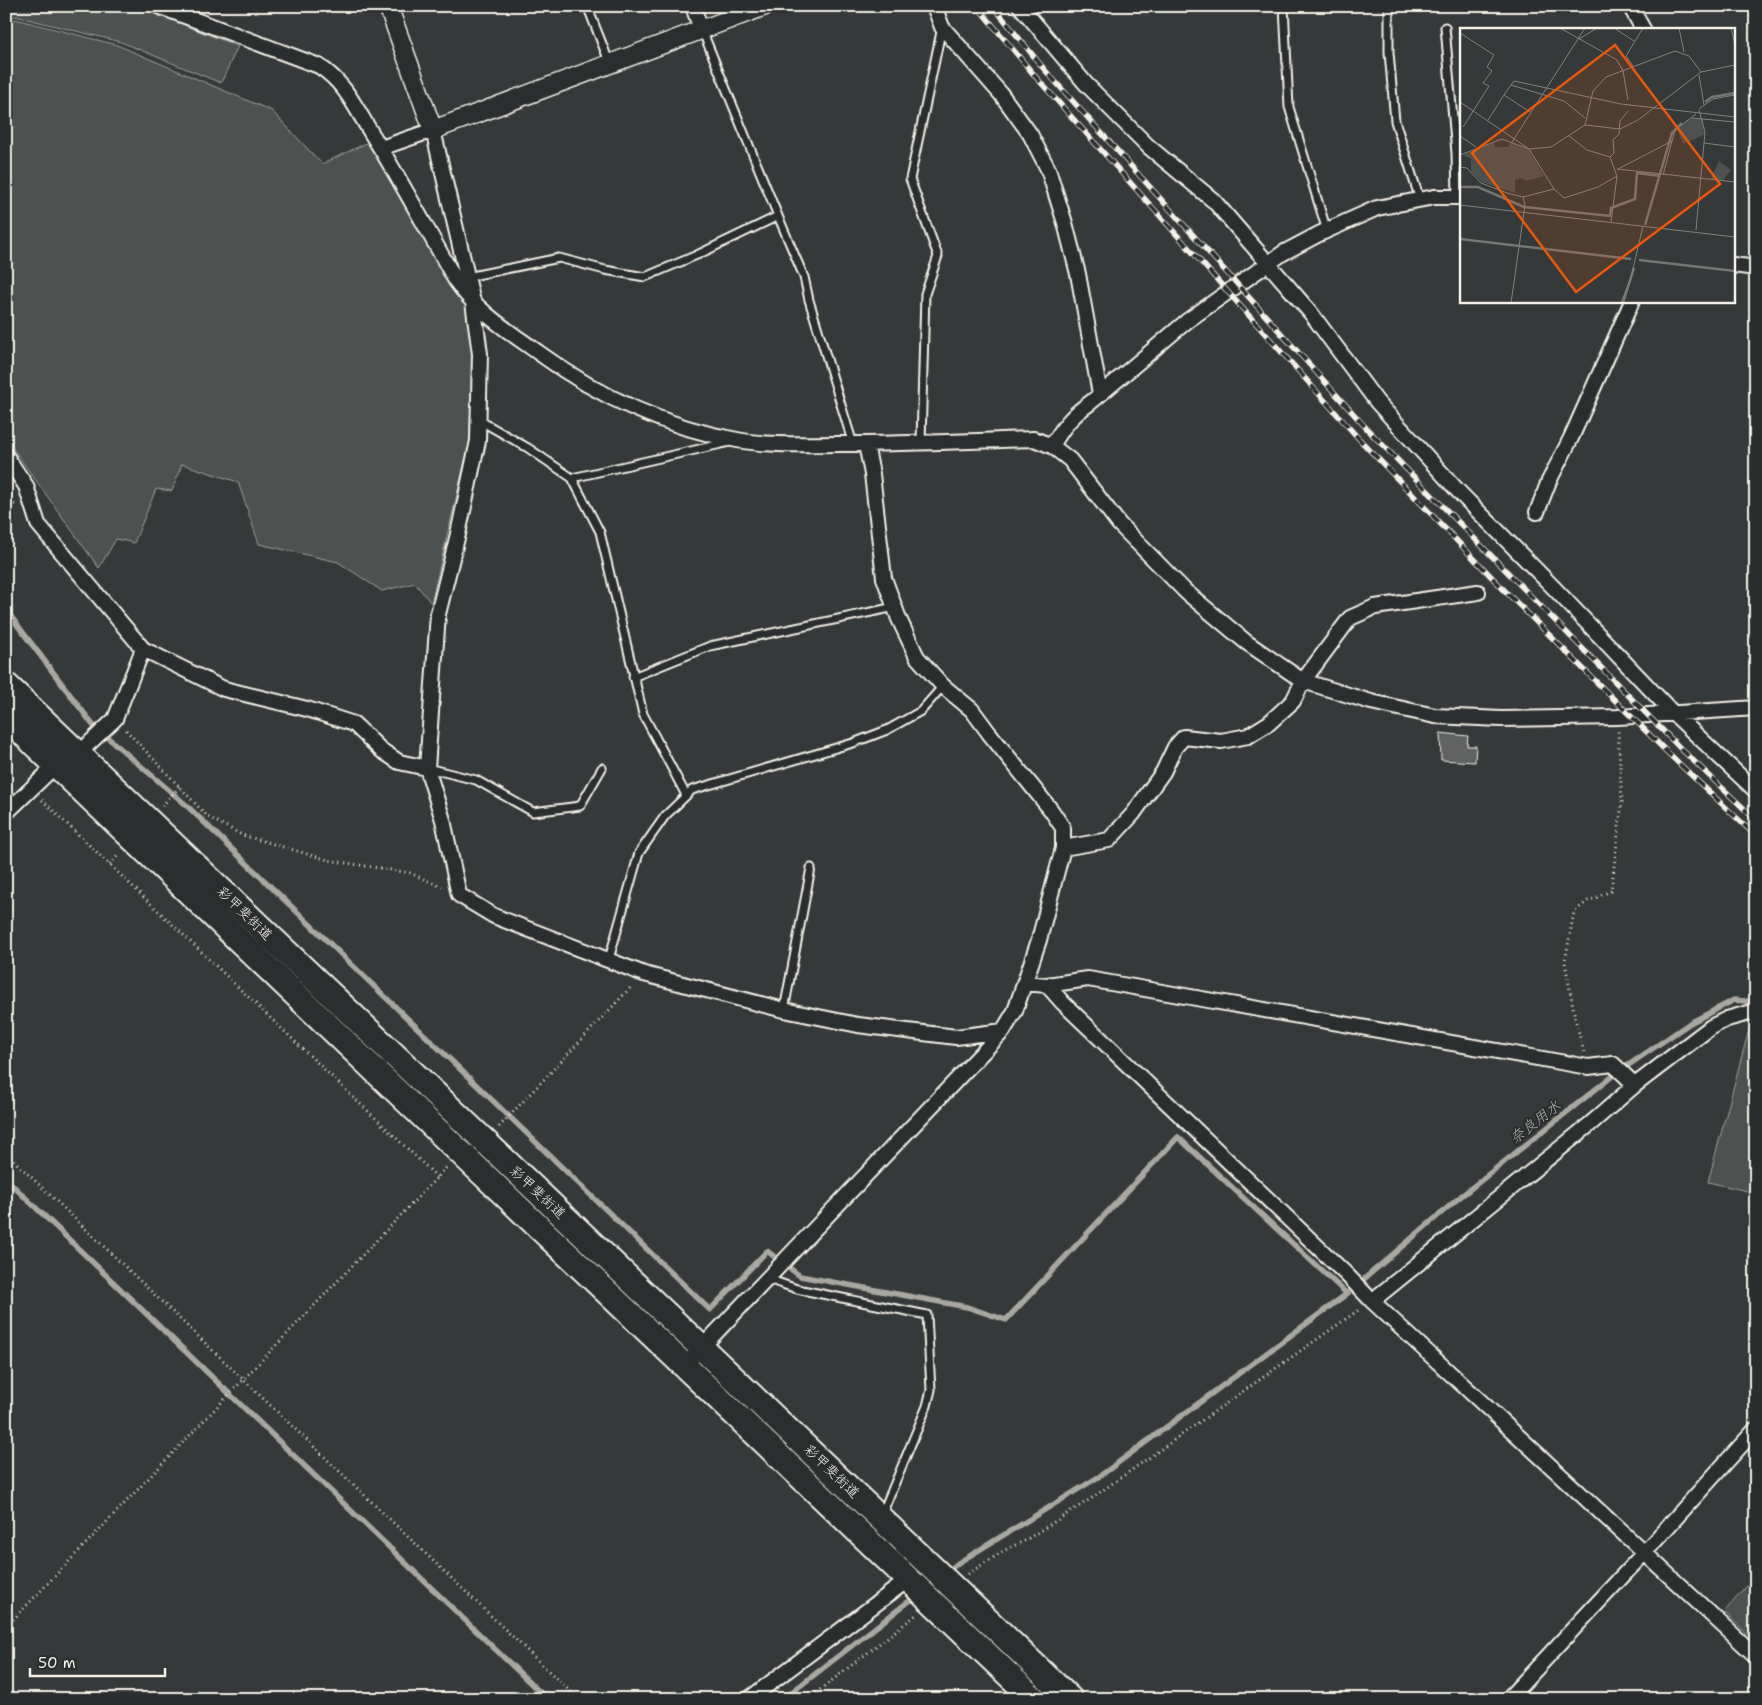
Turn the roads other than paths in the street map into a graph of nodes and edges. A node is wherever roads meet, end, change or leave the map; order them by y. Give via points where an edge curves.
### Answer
1 (158, 6) edge
2 (388, 6) edge
3 (693, 6) edge
4 (765, 6) edge
5 (934, 6) edge
6 (1020, 6) edge
7 (1284, 6) edge
8 (1389, 6) edge
9 (1630, 6) edge
10 (588, 8) dead end
11 (942, 27) junction
12 (1445, 27) dead end
13 (1642, 28) edge
14 (701, 30) junction
15 (610, 64) junction
16 (433, 130) junction
17 (381, 148) junction
18 (1459, 197) edge
19 (1420, 200) junction
20 (778, 216) junction
21 (1327, 231) junction
22 (1268, 264) junction
23 (1734, 265) edge
24 (1756, 268) edge
25 (467, 277) junction
26 (473, 302) junction
27 (1632, 302) edge
28 (1100, 394) junction
29 (478, 420) junction
30 (738, 440) junction
31 (921, 442) junction
32 (860, 444) junction
33 (1052, 446) junction
34 (6, 456) edge
35 (572, 478) junction
36 (1537, 512) dead end
37 (1478, 592) dead end
38 (895, 607) junction
39 (143, 650) junction
40 (634, 677) junction
41 (1303, 681) junction
42 (6, 685) edge
43 (944, 686) junction
44 (1756, 708) edge
45 (1672, 712) junction
46 (6, 718) edge
47 (78, 754) junction
48 (56, 765) junction
49 (427, 768) junction
50 (602, 768) dead end
51 (1756, 791) edge
52 (686, 795) junction
53 (6, 813) edge
54 (1063, 848) junction
55 (811, 868) dead end
56 (609, 959) junction
57 (1024, 983) junction
58 (1047, 986) junction
59 (784, 1010) junction
60 (1756, 1011) edge
61 (1003, 1031) junction
62 (1631, 1081) junction
63 (771, 1275) junction
64 (1372, 1300) junction
65 (703, 1347) junction
66 (685, 1365) junction
67 (1756, 1430) edge
68 (881, 1517) junction
69 (1644, 1553) junction
70 (911, 1581) junction
71 (1756, 1656) edge
72 (748, 1699) edge
73 (1034, 1699) edge
74 (1070, 1699) edge
75 (1508, 1699) edge

1 - 17 street via 331,73 342,84
2 - 16 street
3 - 14 street
4 - 14 street
5 - 11 street
6 - 22 street via 1086,84 1149,146 1214,201
7 - 21 lane via 1289,107
8 - 19 lane via 1395,121
9 - 13 street
10 - 15 lane
11 - 28 street via 1030,134 1048,169 1078,274
11 - 31 lane via 910,179 938,256 925,294
12 - 18 lane
14 - 15 street
14 - 20 lane
15 - 16 street
16 - 17 street
16 - 25 street
17 - 26 street via 457,281
18 - 19 street
19 - 21 street via 1376,208
20 - 25 lane via 645,277 559,258
20 - 32 lane via 804,276 809,300
21 - 22 street
22 - 28 street via 1187,321
22 - 45 street via 1310,312 1383,409
23 - 24 street
25 - 26 street
26 - 29 street via 480,354
26 - 30 street via 554,364 611,398 667,422
27 - 36 street
28 - 33 street via 1064,424
29 - 35 lane
29 - 49 street via 478,441 438,614
30 - 32 street via 772,444
30 - 35 lane
31 - 32 street
31 - 33 street via 1034,439
32 - 38 street via 872,474 884,578
33 - 41 street via 1070,460 1118,524 1186,592 1246,642
34 - 39 street via 26,486 38,524
35 - 40 lane via 600,532
37 - 41 street via 1375,607 1350,618
38 - 40 lane via 710,646
38 - 43 street via 917,657
39 - 47 street via 115,718
39 - 49 street via 224,689 354,724 398,762
40 - 52 lane via 643,714
41 - 45 street via 1371,702 1435,716 1501,719 1618,717
41 - 54 street via 1293,701 1269,723 1248,736 1221,741 1184,737 1133,814 1110,840
42 - 47 highway, 彩甲斐街道
43 - 52 lane via 921,711 887,730 692,790
43 - 54 street via 972,710 1051,810 1062,828
44 - 45 street
45 - 51 street
46 - 48 highway, 彩甲斐街道
47 - 48 street
47 - 65 highway, 彩甲斐街道
48 - 53 street
48 - 66 highway, 彩甲斐街道
49 - 50 lane via 476,780 533,812 580,806
49 - 56 street via 443,820 459,895 494,916
52 - 56 lane via 665,816 639,853
54 - 57 street
55 - 59 lane
56 - 59 street via 644,974
57 - 58 street
57 - 61 street via 1015,1011
58 - 62 street via 1088,979 1588,1067 1612,1064
58 - 64 street
59 - 61 street via 858,1025 956,1038
60 - 62 street via 1711,1027
61 - 63 street
62 - 64 street via 1589,1125
63 - 65 street
63 - 68 lane via 797,1289 927,1315 931,1390
64 - 69 street
65 - 66 street
65 - 68 highway, 彩甲斐街道
66 - 70 highway, 彩甲斐街道
67 - 69 street
68 - 74 highway, 彩甲斐街道
69 - 71 street
69 - 75 street
70 - 72 street
70 - 73 highway, 彩甲斐街道

